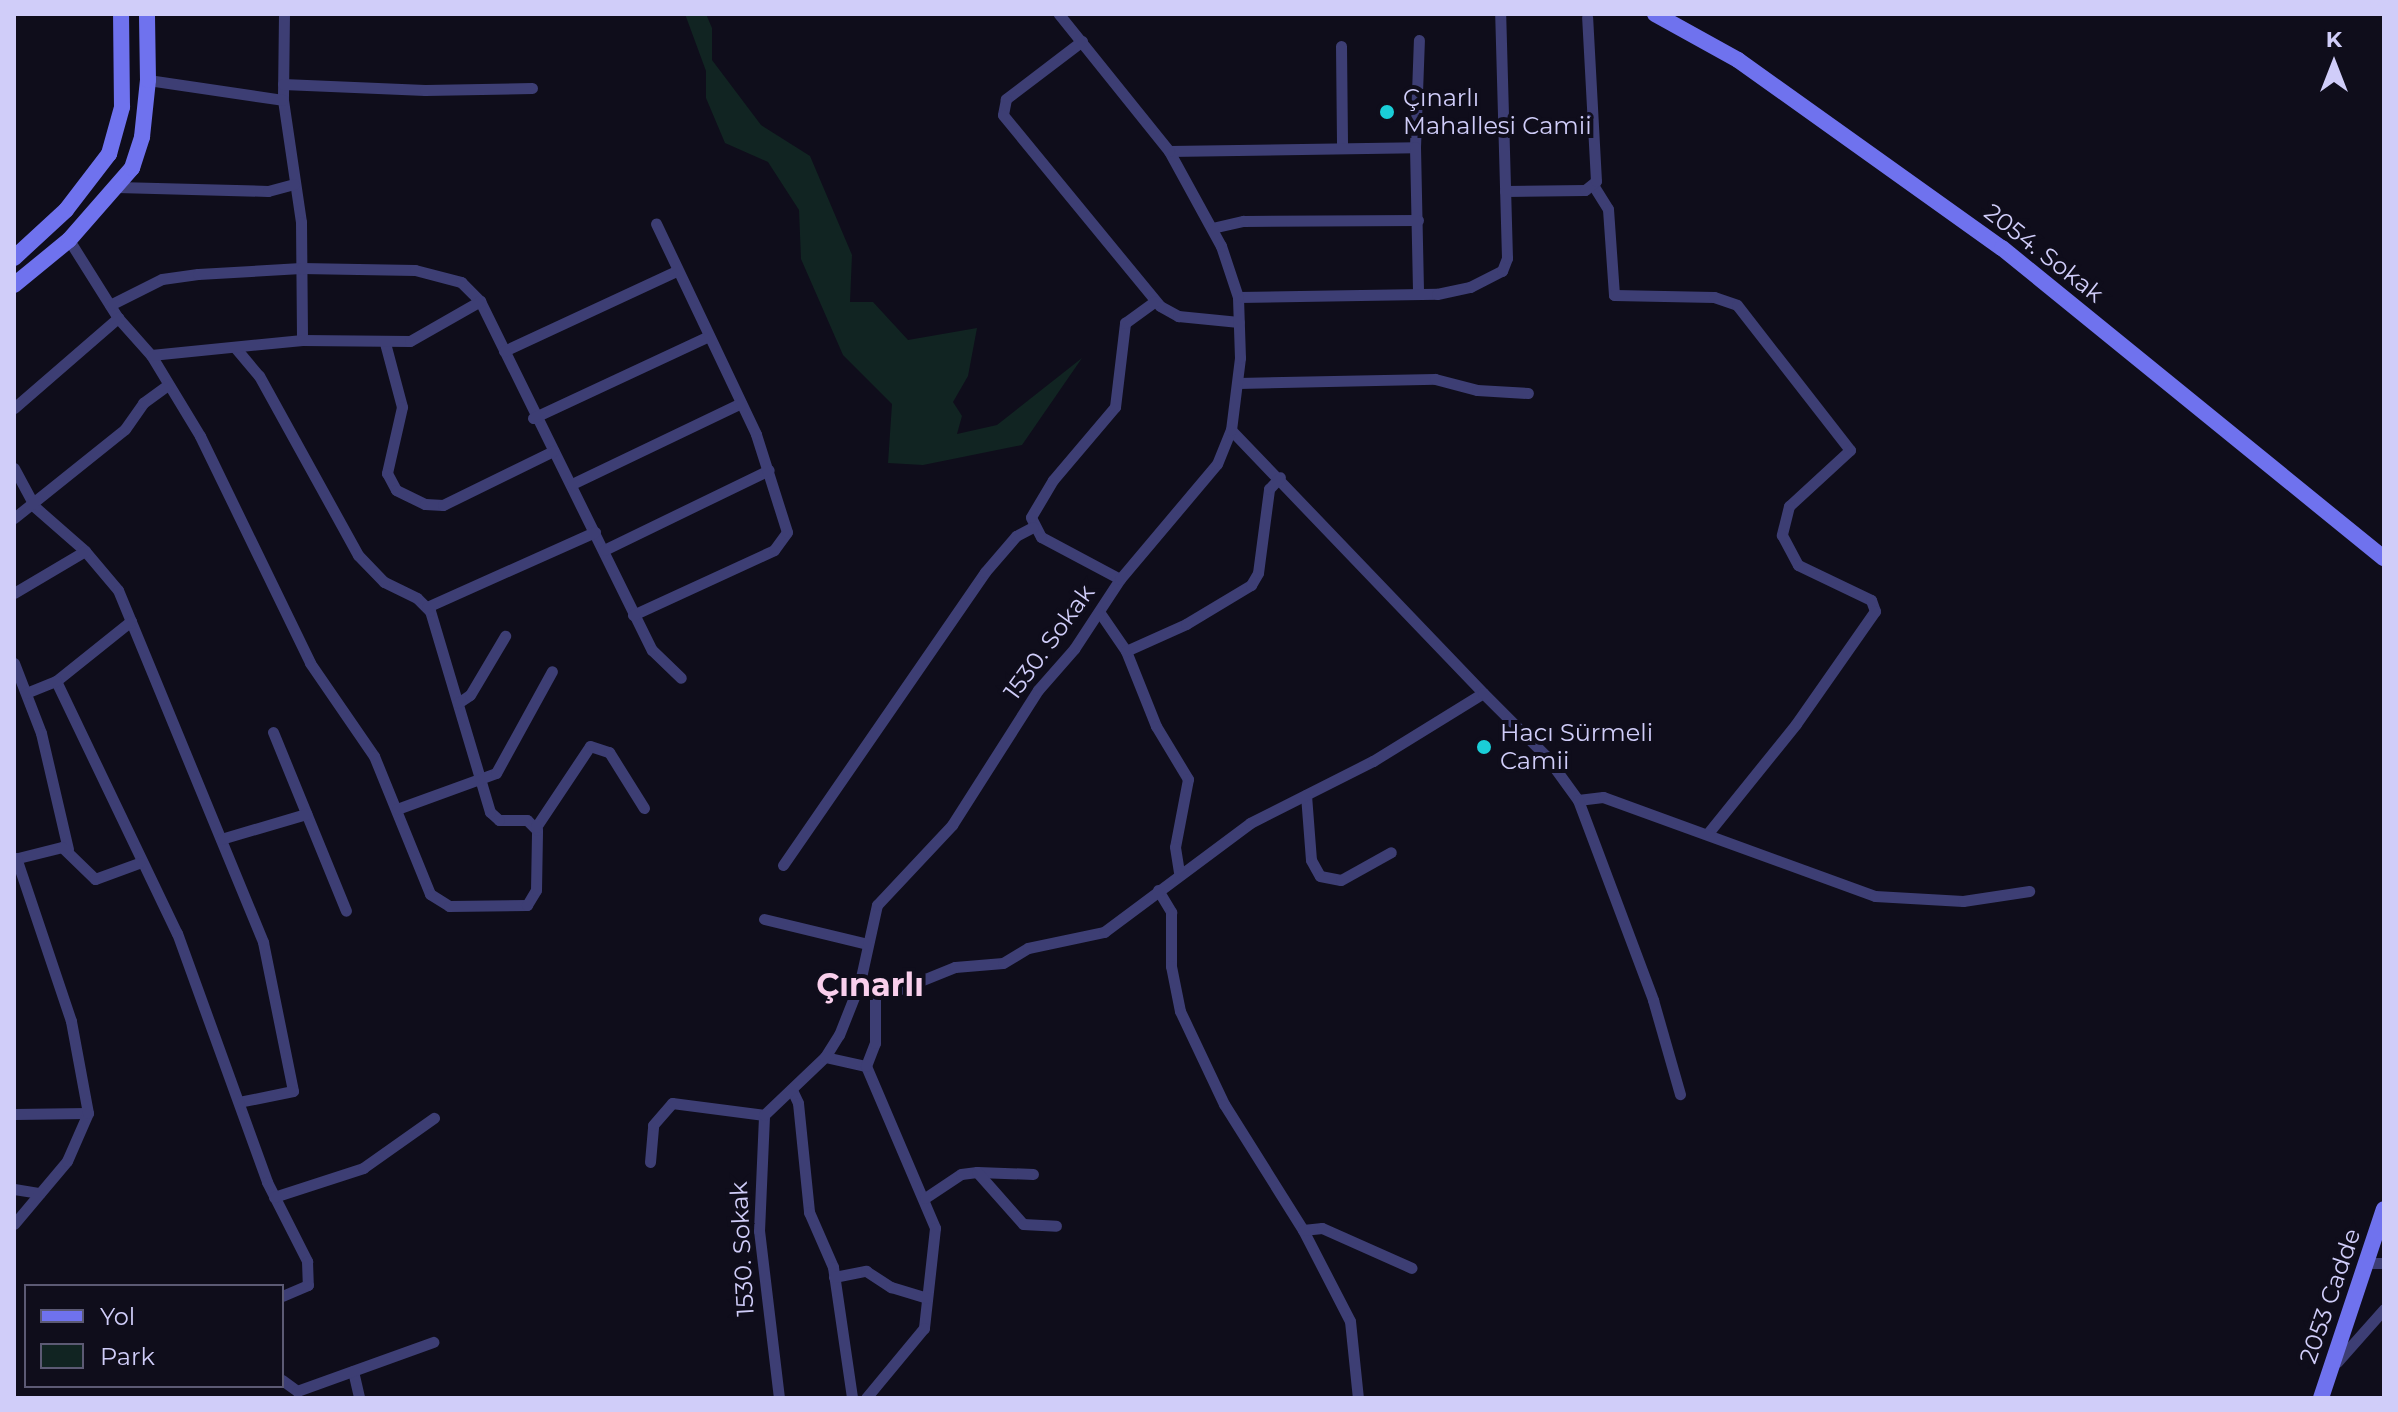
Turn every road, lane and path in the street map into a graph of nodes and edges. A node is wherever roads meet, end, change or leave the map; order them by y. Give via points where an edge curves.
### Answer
1 (121, 14) edge
2 (147, 14) edge
3 (284, 14) edge
4 (1059, 14) edge
5 (1500, 14) edge
6 (1655, 14) edge
7 (1587, 17) dead end
8 (1419, 40) dead end
9 (1082, 41) junction
10 (1341, 46) dead end
11 (148, 80) junction
12 (283, 84) junction
13 (532, 88) dead end
14 (283, 100) junction
15 (1342, 144) junction
16 (1415, 147) junction
17 (1169, 151) junction
18 (294, 184) junction
19 (1593, 185) junction
20 (117, 187) junction
21 (1505, 191) junction
22 (1418, 220) junction
23 (656, 223) dead end
24 (1212, 228) junction
25 (69, 240) junction
26 (14, 258) edge
27 (301, 268) junction
28 (676, 271) junction
29 (14, 285) edge
30 (1418, 294) junction
31 (1238, 297) junction
32 (480, 301) junction
33 (1155, 301) junction
34 (110, 305) junction
35 (118, 318) junction
36 (1239, 322) junction
37 (709, 336) junction
38 (302, 340) junction
39 (385, 343) junction
40 (235, 347) junction
41 (504, 351) junction
42 (151, 355) junction
43 (1238, 383) junction
44 (168, 385) junction
45 (1528, 393) dead end
46 (741, 403) junction
47 (14, 408) edge
48 (533, 418) junction
49 (1231, 430) junction
50 (553, 451) junction
51 (14, 468) edge
52 (769, 470) junction
53 (1280, 477) junction
54 (572, 484) junction
55 (35, 507) junction
56 (14, 518) edge
57 (1033, 527) junction
58 (595, 532) junction
59 (604, 550) junction
60 (85, 551) junction
61 (2384, 558) edge
62 (1120, 579) junction
63 (14, 593) edge
64 (427, 607) junction
65 (1100, 613) junction
66 (633, 615) junction
67 (131, 621) junction
68 (505, 636) dead end
69 (1126, 651) junction
70 (14, 663) edge
71 (552, 671) dead end
72 (681, 678) dead end
73 (56, 681) junction
74 (26, 693) junction
75 (1483, 693) junction
76 (458, 703) junction
77 (273, 732) dead end
78 (481, 780) junction
79 (1306, 795) junction
80 (1578, 800) junction
81 (644, 808) dead end
82 (397, 809) junction
83 (306, 814) junction
84 (536, 827) junction
85 (1709, 832) junction
86 (221, 839) junction
87 (68, 849) junction
88 (1391, 852) dead end
89 (15, 858) edge
90 (139, 863) junction
91 (783, 865) dead end
92 (1179, 873) junction
93 (1158, 890) junction
94 (2029, 891) dead end
95 (346, 911) dead end
96 (764, 919) dead end
97 (867, 944) junction
98 (857, 991) junction
99 (875, 992) junction
100 (825, 1057) junction
101 (866, 1066) junction
102 (792, 1090) junction
103 (1680, 1094) dead end
104 (239, 1102) junction
105 (88, 1113) junction
106 (14, 1114) edge
107 (764, 1115) junction
108 (434, 1118) dead end
109 (650, 1162) dead end
110 (977, 1172) junction
111 (1033, 1174) dead end
112 (14, 1189) edge
113 (40, 1193) junction
114 (274, 1197) junction
115 (925, 1198) junction
116 (2384, 1209) edge
117 (14, 1224) edge
118 (1056, 1226) dead end
119 (1303, 1230) junction
120 (2376, 1263) edge
121 (1412, 1268) dead end
122 (834, 1277) junction
123 (284, 1295) edge
124 (926, 1298) junction
125 (2384, 1309) edge
126 (433, 1342) dead end
127 (353, 1371) junction
128 (2329, 1372) junction
129 (284, 1381) edge
130 (359, 1398) edge
131 (779, 1398) edge
132 (852, 1398) edge
133 (866, 1398) edge
134 (1358, 1398) edge
135 (2321, 1398) edge

1 - 26 main road via 122,107 109,154 66,210
2 - 11 main road
3 - 12 street
4 - 9 street, 1530. Sokak
5 - 21 street
6 - 61 main road, 2054. Sokak via 1738,60 2002,248
7 - 19 street via 1597,172
8 - 16 street
9 - 17 street, 1530. Sokak
9 - 33 street via 1006,99 1003,115
10 - 15 street
11 - 14 street
11 - 20 main road via 142,137 132,168
12 - 13 street
12 - 14 street
14 - 18 street
15 - 16 street
15 - 17 street
16 - 22 street
17 - 24 street, 1530. Sokak
18 - 20 street via 268,191
18 - 27 street
19 - 21 street via 1580,191
19 - 85 street via 1608,209 1614,295 1714,297 1737,305 1850,450 1789,506 1782,535 1798,565 1871,600 1875,611 1788,734
20 - 25 main road
21 - 30 street via 1507,258 1502,271 1459,290
22 - 24 street via 1243,221
22 - 30 street
23 - 28 street
24 - 31 street, 1530. Sokak
25 - 29 main road
25 - 34 street
27 - 32 street via 433,271 461,282
27 - 34 street via 162,279
27 - 38 street
28 - 37 street
28 - 41 street
30 - 31 street
31 - 36 street, 1530. Sokak
32 - 39 street via 426,334
32 - 41 street
33 - 36 street via 1178,316
33 - 57 street via 1125,323 1115,407 1037,502
34 - 35 street
35 - 42 street
35 - 47 street
36 - 43 street, 1530. Sokak
37 - 46 street
37 - 48 street
38 - 39 street
38 - 40 street
39 - 50 street via 402,407 387,473 396,490 425,504 443,505
40 - 42 street
40 - 64 street via 267,388 358,555 384,582
41 - 48 street
42 - 44 street
43 - 45 street via 1435,379 1477,390
43 - 49 street, 1530. Sokak
44 - 55 street
44 - 82 street via 239,509 291,628 374,756
46 - 52 street
46 - 54 street
48 - 50 street
49 - 53 street
49 - 62 street, 1530. Sokak via 1217,464
50 - 54 street
51 - 55 street
52 - 59 street
52 - 66 street via 787,528 782,545
53 - 69 street via 1269,489 1255,581 1186,624
53 - 75 street
54 - 58 street
55 - 56 street
55 - 60 street
57 - 62 street via 1041,537
57 - 91 street via 1016,536 985,572
58 - 59 street
58 - 64 street
59 - 66 street
60 - 63 street
60 - 67 street via 108,574
62 - 65 street, 1530. Sokak
64 - 76 street
65 - 69 street
65 - 97 street, 1530. Sokak via 1038,690 952,825 877,905
66 - 72 street via 659,661
67 - 73 street
67 - 86 street
68 - 76 street via 470,695
69 - 92 street via 1156,726 1188,779 1176,836
70 - 74 street
71 - 78 street via 499,770
73 - 74 street
73 - 90 street
74 - 87 street via 66,825
75 - 79 street
75 - 80 street via 1546,756
76 - 78 street
77 - 83 street
78 - 82 street
78 - 84 street via 495,818 527,820
79 - 88 street via 1311,860 1320,876 1341,880
79 - 92 street via 1250,823
80 - 85 street via 1603,797
80 - 103 street via 1648,985
81 - 84 street via 609,752 590,746
82 - 84 street via 430,894 449,906 519,908 531,902 536,890
83 - 86 street
83 - 95 street
85 - 94 street via 1832,884 1875,896 1943,902
86 - 104 street via 268,958 293,1091
87 - 89 street via 50,847
87 - 90 street via 84,873 95,879
89 - 105 street via 71,1021
90 - 104 street via 177,933
92 - 93 street
93 - 99 street via 1104,932 1028,948 1003,963 955,967 893,992
93 - 119 street via 1169,907 1172,978 1192,1040 1224,1104
96 - 97 street
97 - 98 street, 1530. Sokak
98 - 99 street
98 - 100 street, 1530. Sokak
99 - 101 street via 875,1043
100 - 101 street
100 - 102 street, 1530. Sokak
101 - 115 street
102 - 107 street, 1530. Sokak
102 - 122 street via 798,1103 809,1212
104 - 114 street
105 - 106 street
105 - 113 street via 74,1149
107 - 109 street via 672,1103 653,1125
107 - 131 street, 1530. Sokak via 759,1231
108 - 114 street via 363,1168
110 - 111 street
110 - 115 street via 961,1174
110 - 118 street via 1023,1224
112 - 113 street
113 - 117 street
114 - 123 street via 307,1261 309,1277 305,1288
115 - 124 street via 935,1228
116 - 120 main road, 2053 Cadde
119 - 121 street via 1312,1226 1337,1233
119 - 134 street via 1350,1321
120 - 128 main road, 2053 Cadde
122 - 124 street via 866,1271 891,1287
122 - 132 street
124 - 133 street via 924,1328
125 - 128 street
126 - 127 street
127 - 129 street via 297,1391
127 - 130 street
128 - 135 main road, 2053 Cadde

